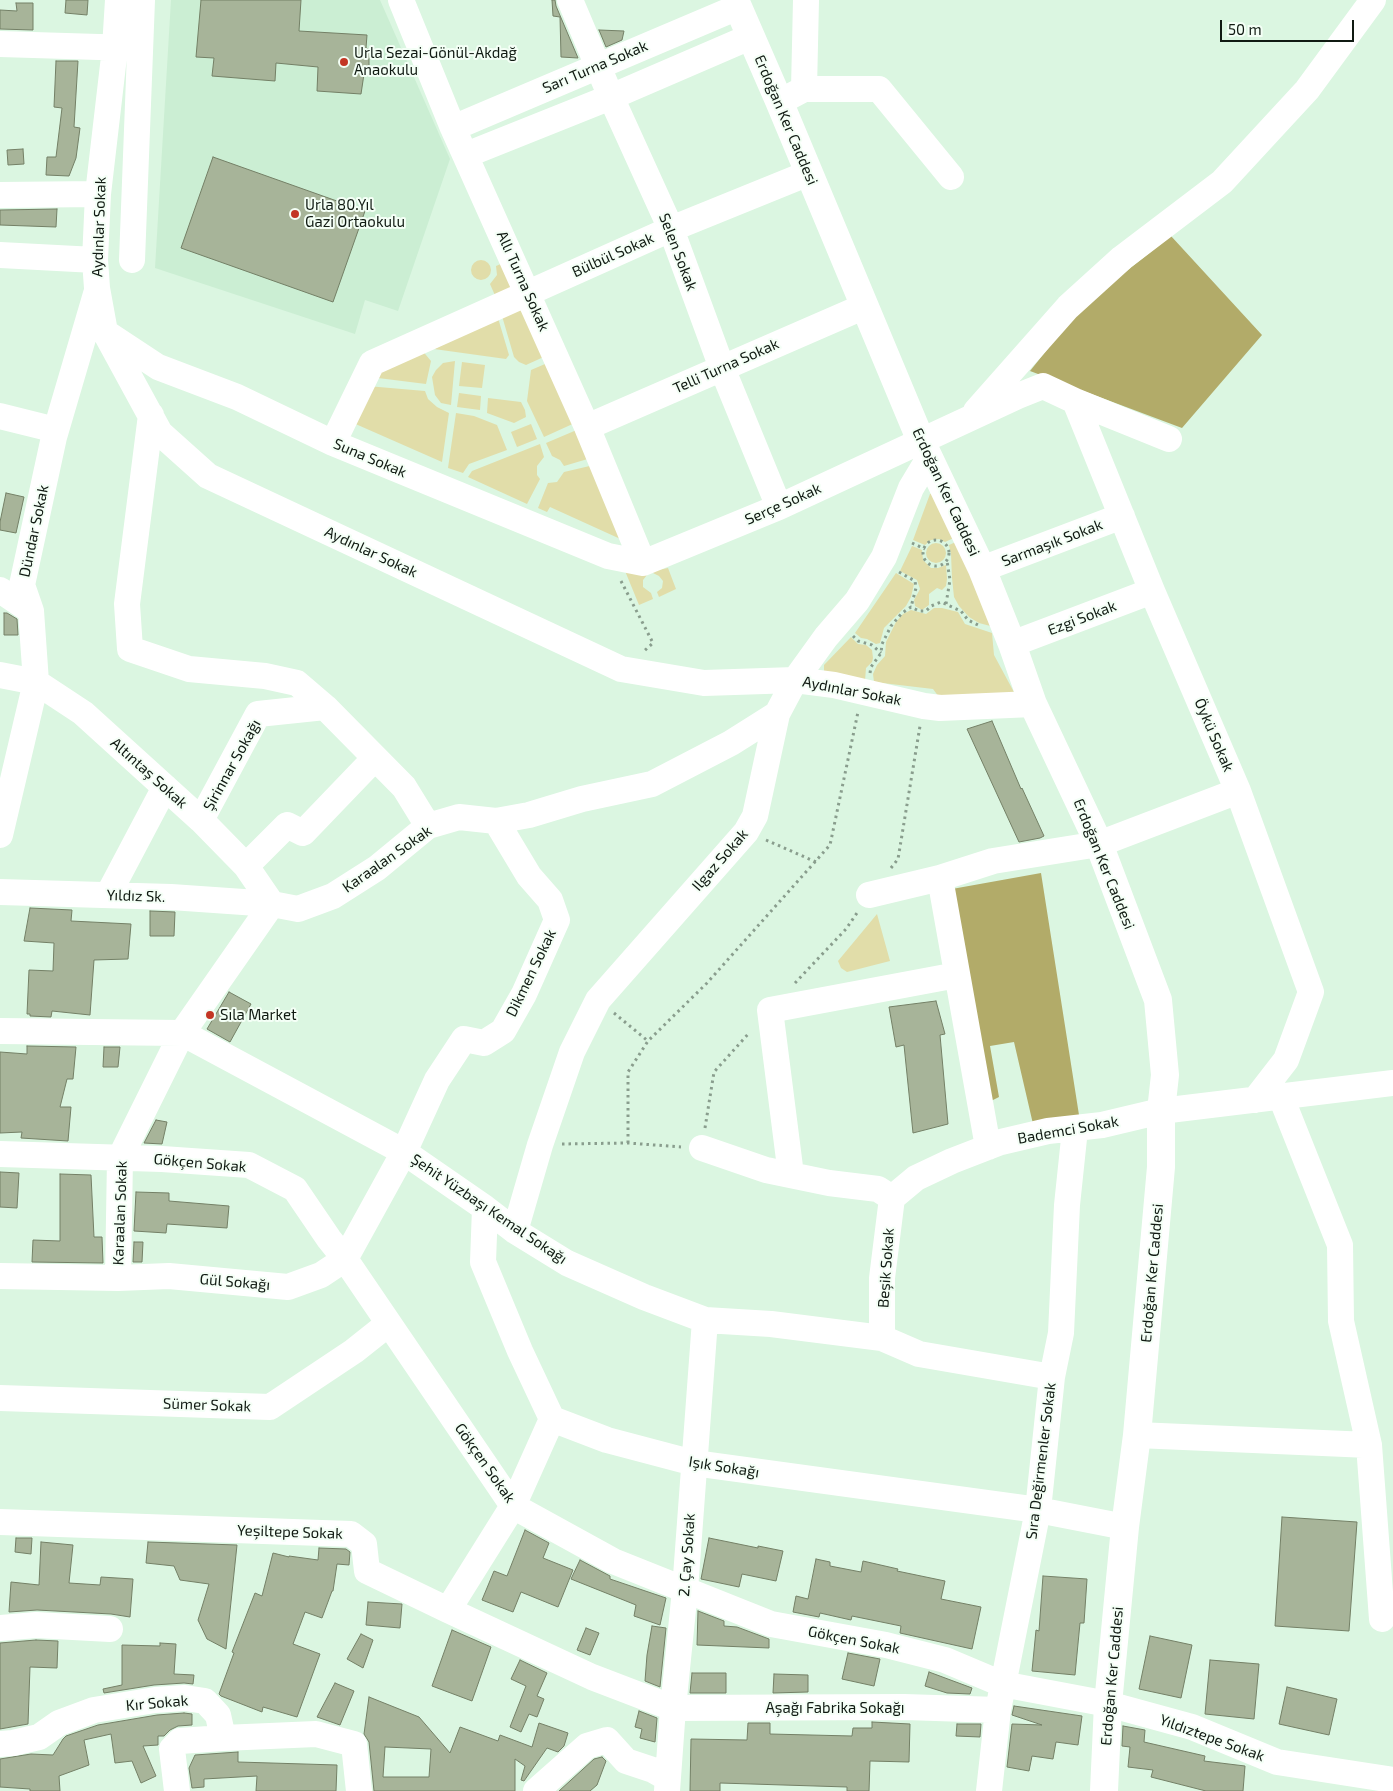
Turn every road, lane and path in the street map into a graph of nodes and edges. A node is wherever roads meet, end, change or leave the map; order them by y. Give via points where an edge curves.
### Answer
1 (118, 0) edge
2 (142, 0) edge
3 (401, 0) edge
4 (570, 0) edge
5 (806, 0) edge
6 (1373, 0) edge
7 (736, 3) edge
8 (750, 37) junction
9 (0, 44) edge
10 (115, 48) junction
11 (140, 48) junction
12 (598, 66) junction
13 (804, 89) junction
14 (611, 97) junction
15 (779, 101) junction
16 (453, 128) junction
17 (466, 155) junction
18 (809, 173) junction
19 (951, 177) dead end
20 (98, 194) junction
21 (0, 195) edge
22 (671, 229) junction
23 (0, 255) edge
24 (95, 260) junction
25 (132, 260) dead end
26 (97, 288) junction
27 (528, 292) junction
28 (865, 306) junction
29 (105, 332) junction
30 (722, 368) junction
31 (1076, 401) junction
32 (0, 416) edge
33 (151, 416) junction
34 (969, 419) junction
35 (588, 428) junction
36 (56, 430) junction
37 (1169, 439) dead end
38 (333, 443) junction
39 (925, 450) junction
40 (779, 506) junction
41 (1122, 516) junction
42 (912, 543) dead end
43 (925, 549) junction
44 (608, 556) junction
45 (947, 560) junction
46 (643, 563) junction
47 (982, 569) junction
48 (898, 572) dead end
49 (0, 590) edge
50 (1152, 591) junction
51 (946, 604) junction
52 (911, 607) junction
53 (31, 611) junction
54 (985, 627) dead end
55 (853, 635) dead end
56 (1012, 644) junction
57 (881, 653) junction
58 (621, 669) junction
59 (0, 675) edge
60 (795, 680) junction
61 (36, 682) junction
62 (866, 686) junction
63 (1033, 704) junction
64 (924, 706) junction
65 (325, 707) junction
66 (777, 714) junction
67 (375, 758) junction
68 (165, 788) junction
69 (1238, 790) junction
70 (202, 820) junction
71 (496, 821) junction
72 (428, 826) junction
73 (746, 832) junction
74 (0, 835) edge
75 (1099, 844) junction
76 (816, 862) junction
77 (246, 866) junction
78 (940, 878) junction
79 (0, 892) edge
80 (108, 895) junction
81 (869, 895) junction
82 (272, 904) junction
83 (957, 975) junction
84 (598, 1000) junction
85 (770, 1010) junction
86 (0, 1031) edge
87 (182, 1033) junction
88 (648, 1041) junction
89 (1393, 1083) edge
90 (1281, 1097) junction
91 (1255, 1100) junction
92 (1162, 1111) junction
93 (1075, 1129) junction
94 (628, 1143) junction
95 (540, 1145) junction
96 (988, 1147) junction
97 (702, 1148) junction
98 (404, 1152) junction
99 (0, 1154) edge
100 (120, 1158) junction
101 (791, 1175) junction
102 (892, 1198) junction
103 (485, 1208) junction
104 (515, 1230) junction
105 (346, 1259) junction
106 (0, 1276) edge
107 (118, 1278) junction
108 (705, 1320) junction
109 (388, 1324) junction
110 (882, 1338) junction
111 (1052, 1377) junction
112 (0, 1398) edge
113 (552, 1419) junction
114 (1137, 1435) junction
115 (1369, 1445) junction
116 (694, 1463) junction
117 (513, 1506) junction
118 (1038, 1510) junction
119 (0, 1522) edge
120 (1125, 1527) junction
121 (685, 1590) junction
122 (448, 1610) junction
123 (1382, 1619) dead end
124 (0, 1628) edge
125 (110, 1628) dead end
126 (1002, 1684) junction
127 (1108, 1704) junction
128 (673, 1708) junction
129 (998, 1710) junction
130 (223, 1738) junction
131 (0, 1744) edge
132 (1393, 1780) edge
133 (667, 1784) edge
134 (177, 1791) edge
135 (359, 1791) edge
136 (536, 1791) edge
137 (989, 1791) edge
138 (1104, 1791) edge

1 - 10 street, Aydınlar Sokak
2 - 11 street
3 - 16 street, Allı Turna Sokak
4 - 12 street, Selen Sokak
5 - 13 street
6 - 34 street via 1307,90 1222,182 1122,258 1068,307
7 - 8 main road, Erdoğan Ker Caddesi
7 - 12 street, Sarı Turna Sokak
8 - 14 street
8 - 15 main road, Erdoğan Ker Caddesi
9 - 10 street
10 - 11 street
10 - 20 street, Aydınlar Sokak
11 - 25 street
12 - 14 street, Selen Sokak
12 - 16 street, Sarı Turna Sokak
13 - 15 street
13 - 19 street via 879,89
14 - 17 street
14 - 22 street, Selen Sokak
15 - 18 main road, Erdoğan Ker Caddesi
16 - 17 street, Allı Turna Sokak
17 - 27 street, Allı Turna Sokak
18 - 22 street, Bülbül Sokak
18 - 28 main road, Erdoğan Ker Caddesi
20 - 21 street
20 - 24 street, Aydınlar Sokak
22 - 27 street, Bülbül Sokak
22 - 30 street, Selen Sokak
23 - 24 street
24 - 26 street, Aydınlar Sokak
26 - 29 street, Aydınlar Sokak
26 - 36 street, Dündar Sokak
27 - 35 street, Allı Turna Sokak
27 - 38 street, Bülbül Sokak via 372,363
28 - 30 street, Telli Turna Sokak
28 - 39 main road, Erdoğan Ker Caddesi
29 - 33 street, Aydınlar Sokak
29 - 38 street, Suna Sokak via 158,367 237,397
30 - 35 street, Telli Turna Sokak
30 - 40 street, Selen Sokak
31 - 34 street, Serçe Sokak via 1042,386
31 - 37 street
31 - 41 street, Öykü Sokak
32 - 36 street
33 - 58 street, Aydınlar Sokak via 160,433 208,476
33 - 65 street via 127,604 130,649 189,669 265,676 297,683
34 - 39 street, Serçe Sokak
35 - 46 street, Allı Turna Sokak
36 - 53 street, Dündar Sokak via 22,585
38 - 44 street, Suna Sokak
39 - 40 street, Serçe Sokak
39 - 47 main road, Erdoğan Ker Caddesi
39 - 60 street, Ilgaz Sokak via 884,557 857,601
40 - 46 street, Serçe Sokak
41 - 47 street, Sarmaşık Sokak
41 - 50 street, Öykü Sokak
42 - 43 path
43 - 45 path via 924,557 929,563 936,566
43 - 45 path via 930,542 942,542 949,552
44 - 46 street, Suna Sokak
44 - 58 path via 653,643
45 - 51 path via 950,580
47 - 56 main road, Erdoğan Ker Caddesi
48 - 52 path via 915,581
49 - 53 street
50 - 56 street, Ezgi Sokak
50 - 69 street, Öykü Sokak
51 - 52 path via 942,602 919,612
51 - 54 path via 960,611 975,625
52 - 57 path via 891,626
53 - 61 street, Dündar Sokak
55 - 57 path
56 - 63 main road, Erdoğan Ker Caddesi
57 - 62 path
58 - 60 street, Aydınlar Sokak via 704,683
59 - 61 street, Altıntaş Sokak
60 - 62 street, Aydınlar Sokak
60 - 66 street, Ilgaz Sokak
61 - 68 street, Altıntaş Sokak via 83,713
61 - 74 street, Dündar Sokak
62 - 64 street, Aydınlar Sokak
62 - 76 path via 830,846
63 - 64 street, Aydınlar Sokak
63 - 75 main road, Erdoğan Ker Caddesi
64 - 81 path via 898,859
65 - 67 street
65 - 70 street, Şirinnar Sokağı via 258,714
66 - 71 street, Karaalan Sokak via 731,743 652,784
66 - 73 street, Ilgaz Sokak via 755,816
67 - 72 street via 404,787
67 - 77 street via 304,834 287,825
68 - 70 street, Altıntaş Sokak
68 - 80 street
69 - 75 street
69 - 91 street, Öykü Sokak via 1311,992 1286,1060
70 - 77 street, Altıntaş Sokak
71 - 72 street, Karaalan Sokak via 459,817
71 - 98 street, Dikmen Sokak via 529,876 550,900 557,920 524,994 503,1031 484,1043 464,1040 437,1080
72 - 82 street, Karaalan Sokak via 377,868 333,896 298,909
73 - 76 path
73 - 84 street, Ilgaz Sokak
75 - 78 street via 993,861
75 - 92 main road, Erdoğan Ker Caddesi via 1158,1000 1165,1075
76 - 88 path via 707,983
77 - 82 street, Altıntaş Sokak
78 - 81 street
78 - 83 street
79 - 80 street, Yıldız Sk.
80 - 82 street, Yıldız Sk.
81 - 85 path via 846,929
82 - 87 street, Karaalan Sokak
83 - 85 street
83 - 96 street
84 - 88 path
84 - 95 street, Ilgaz Sokak via 572,1052
85 - 97 path via 714,1072
85 - 101 street
86 - 87 street, Şehit Yüzbaşı Kemal Sokağı
87 - 98 street, Şehit Yüzbaşı Kemal Sokağı
87 - 100 street, Karaalan Sokak
88 - 94 path via 628,1072
89 - 90 street, Bademci Sokak
90 - 91 street, Bademci Sokak
90 - 115 street via 1340,1245 1341,1321
91 - 92 street, Bademci Sokak
92 - 93 street, Bademci Sokak
92 - 114 main road, Erdoğan Ker Caddesi via 1161,1167
93 - 96 street, Bademci Sokak via 1048,1131
93 - 111 street, Sıra Değirmenler Sokak via 1067,1205 1061,1333
94 - 95 path
94 - 97 path
95 - 104 street, Ilgaz Sokak
96 - 102 street, Bademci Sokak via 916,1178
97 - 101 street
98 - 103 street, Şehit Yüzbaşı Kemal Sokağı
98 - 105 street, Dikmen Sokak
99 - 100 street, Gökçen Sokak
100 - 105 street, Gökçen Sokak via 249,1165 295,1189
100 - 107 street, Karaalan Sokak
101 - 102 street via 878,1189
102 - 110 street, Beşik Sokak via 882,1278
103 - 104 street, Şehit Yüzbaşı Kemal Sokağı
103 - 113 street via 483,1262
104 - 108 street, Şehit Yüzbaşı Kemal Sokağı via 567,1263
105 - 107 street, Gül Sokağı via 321,1275 288,1287 169,1276
105 - 109 street, Gökçen Sokak
106 - 107 street, Gül Sokağı
108 - 110 street, Şehit Yüzbaşı Kemal Sokağı via 771,1324
108 - 116 street, 2. Çay Sokak
109 - 112 street, Sümer Sokak via 354,1351 270,1407
109 - 117 street, Gökçen Sokak
110 - 111 street, Şehit Yüzbaşı Kemal Sokağı via 919,1354
111 - 118 street, Sıra Değirmenler Sokak
113 - 116 street, Işık Sokağı via 607,1440
113 - 117 street
114 - 115 street
114 - 120 main road, Erdoğan Ker Caddesi
115 - 123 street
116 - 118 street, Işık Sokağı
116 - 121 street, 2. Çay Sokak
117 - 121 street, Gökçen Sokak via 613,1561
117 - 122 street
118 - 120 street, Işık Sokağı
118 - 126 street, Sıra Değirmenler Sokak
119 - 122 street, Yeşiltepe Sokak via 351,1534 364,1544 367,1571
120 - 127 main road, Erdoğan Ker Caddesi
121 - 126 street, Gökçen Sokak via 771,1624 886,1645 945,1660
121 - 128 street, 2. Çay Sokak
122 - 128 street, Yeşiltepe Sokak via 592,1677
124 - 125 street via 36,1625
126 - 127 street, Yıldıztepe Sokak
126 - 129 street, Sıra Değirmenler Sokak
127 - 132 street, Yıldıztepe Sokak via 1192,1727 1277,1762
127 - 138 main road, Erdoğan Ker Caddesi
128 - 129 street, Aşağı Fabrika Sokağı
128 - 133 street, 2. Çay Sokak
129 - 137 street, Sıra Değirmenler Sokak
130 - 131 street, Kır Sokak via 218,1715 205,1701 185,1698 94,1710 59,1723 39,1736
130 - 134 street via 180,1740 172,1749
130 - 135 street via 316,1734 354,1744
133 - 136 street via 653,1770 626,1761 607,1740 587,1746

